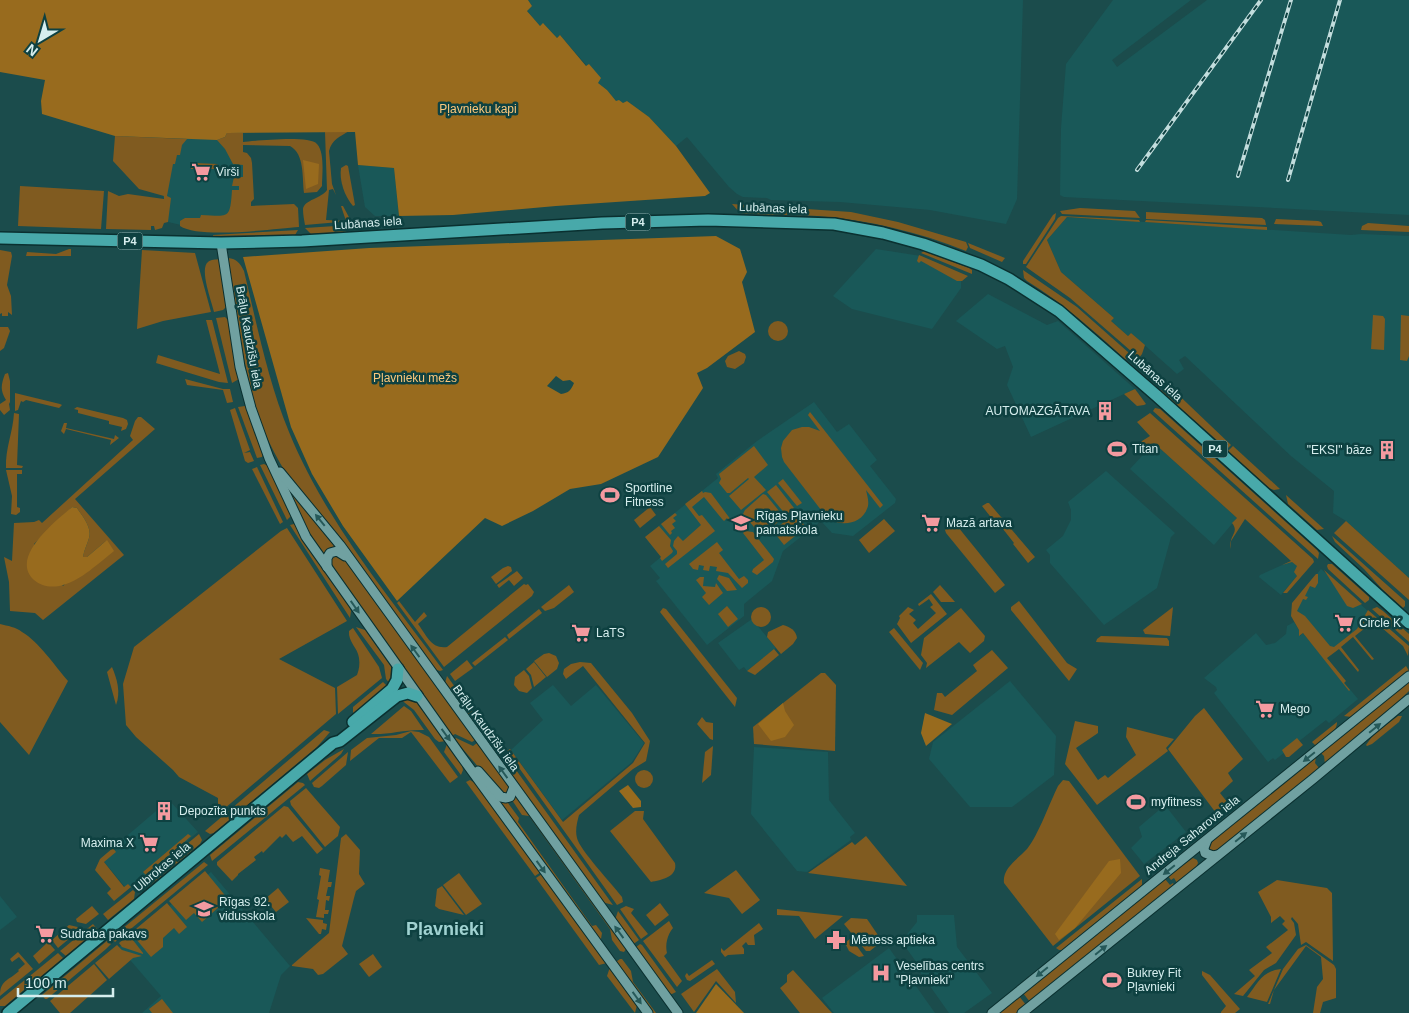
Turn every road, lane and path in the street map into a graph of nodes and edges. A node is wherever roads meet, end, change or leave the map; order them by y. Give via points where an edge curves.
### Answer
1 (0, 238) edge
2 (221, 243) junction
3 (271, 461) junction
4 (349, 559) junction
5 (327, 567) junction
6 (1409, 623) edge
7 (398, 669) junction
8 (1409, 676) edge
9 (418, 696) junction
10 (1409, 699) edge
11 (333, 743) junction
12 (461, 756) junction
13 (514, 787) junction
14 (1207, 840) junction
15 (1188, 855) junction
16 (1218, 855) junction
17 (1199, 870) junction
18 (8, 1013) edge
19 (648, 1013) edge
20 (678, 1013) edge
21 (992, 1013) edge
22 (1022, 1013) edge

1 - 2 main road, Lubānas iela / P4
2 - 3 street, Brāļu Kaudzīšu iela via 240,367
2 - 6 main road, Lubānas iela / P4 via 602,223 722,220 834,224 923,244 999,273 1069,318
4 -> 3 street, Brāļu Kaudzīšu iela
3 - 5 street, Brāļu Kaudzīšu iela via 306,537
4 - 5 street via 341,552 333,551 327,558
13 -> 4 street, Brāļu Kaudzīšu iela
5 -> 7 street, Brāļu Kaudzīšu iela
7 - 9 street, Brāļu Kaudzīšu iela
7 - 11 main road, Ulbrokas iela via 392,689
8 -> 14 street, Andreja Saharova iela
9 - 11 main road, Ulbrokas iela via 402,694
9 -> 12 street, Brāļu Kaudzīšu iela
16 -> 10 street
11 - 18 main road, Ulbrokas iela
12 - 13 street via 473,764 501,797 510,797
12 -> 19 street, Brāļu Kaudzīšu iela
20 -> 13 street, Brāļu Kaudzīšu iela
14 - 15 street, Andreja Saharova iela
14 - 16 street via 1205,853
15 - 17 street via 1195,854 1201,858
15 -> 21 street, Andreja Saharova iela
16 - 17 street
22 -> 17 street

